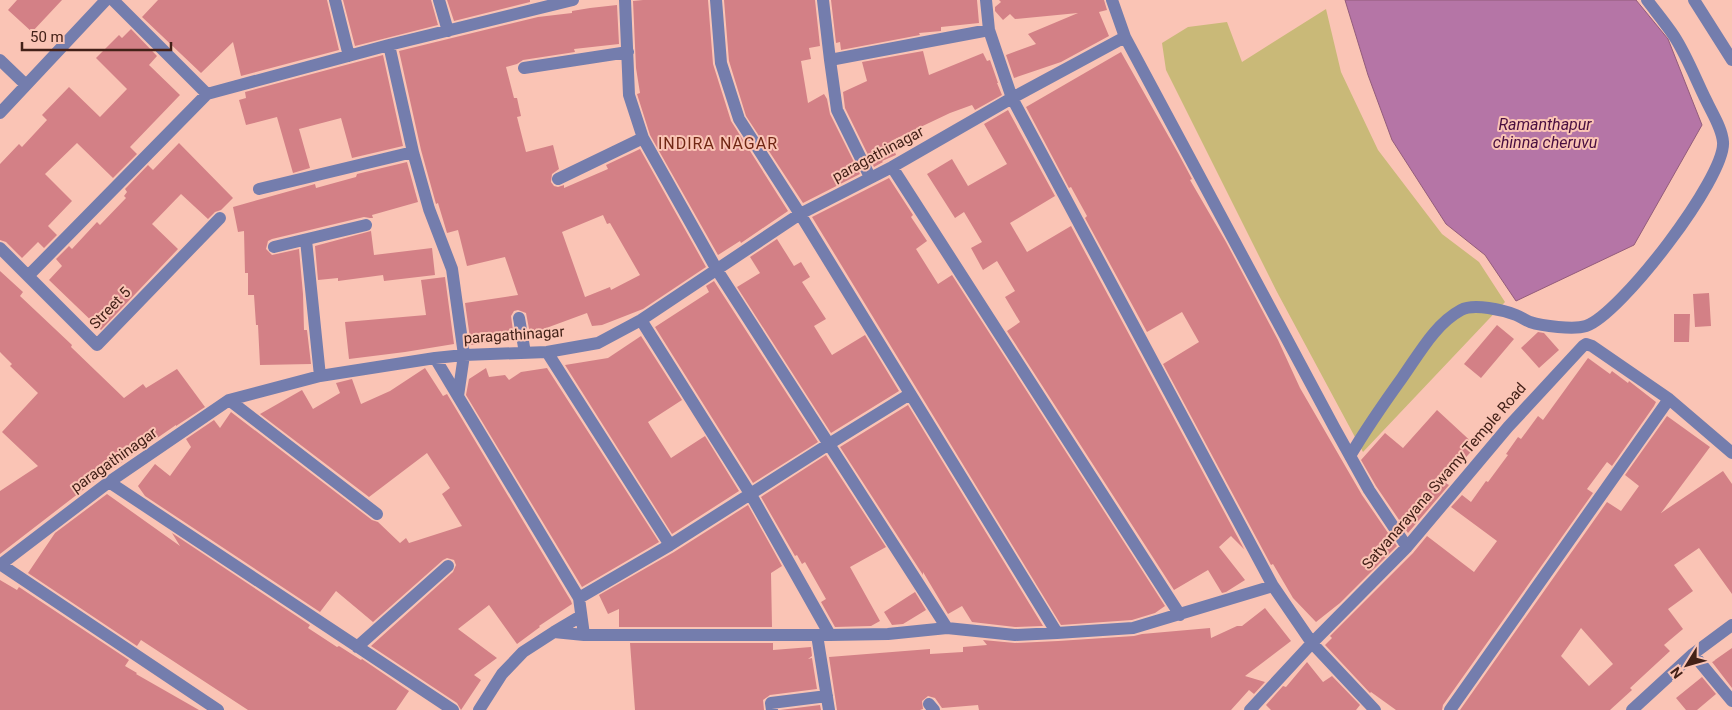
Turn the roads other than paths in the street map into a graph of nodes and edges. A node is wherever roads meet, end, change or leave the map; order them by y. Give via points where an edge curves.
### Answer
1 (106, 0) edge
2 (113, 0) edge
3 (335, 0) edge
4 (439, 0) edge
5 (574, 0) edge
6 (625, 0) edge
7 (716, 0) edge
8 (823, 0) edge
9 (986, 0) edge
10 (1112, 0) edge
11 (1647, 0) edge
12 (1694, 0) edge
13 (541, 4) edge
14 (989, 30) junction
15 (448, 31) junction
16 (1125, 37) junction
17 (389, 45) junction
18 (628, 52) junction
19 (349, 56) junction
20 (0, 60) edge
21 (830, 60) junction
22 (1732, 60) edge
23 (524, 68) dead end
24 (26, 86) junction
25 (206, 94) junction
26 (1012, 98) junction
27 (0, 113) edge
28 (643, 138) junction
29 (413, 152) junction
30 (892, 167) junction
31 (870, 177) junction
32 (558, 179) dead end
33 (259, 189) dead end
34 (800, 214) junction
35 (220, 218) dead end
36 (366, 224) dead end
37 (306, 240) junction
38 (274, 247) dead end
39 (0, 248) edge
40 (717, 270) junction
41 (28, 276) junction
42 (519, 318) dead end
43 (641, 320) junction
44 (546, 352) junction
45 (525, 353) junction
46 (464, 355) junction
47 (435, 358) junction
48 (320, 376) junction
49 (910, 394) junction
50 (458, 396) junction
51 (1669, 399) junction
52 (229, 400) junction
53 (829, 444) junction
54 (1732, 453) edge
55 (1350, 456) junction
56 (109, 482) junction
57 (751, 495) junction
58 (377, 514) dead end
59 (670, 545) junction
60 (1408, 547) junction
61 (0, 564) edge
62 (448, 566) dead end
63 (1273, 586) junction
64 (579, 598) junction
65 (1180, 614) junction
66 (582, 616) junction
67 (1732, 625) edge
68 (947, 628) junction
69 (554, 632) junction
70 (1057, 633) junction
71 (584, 635) junction
72 (824, 635) junction
73 (1312, 643) junction
74 (357, 647) junction
75 (1693, 654) junction
76 (827, 696) junction
77 (1732, 701) edge
78 (218, 710) edge
79 (453, 710) edge
80 (479, 710) edge
81 (772, 710) edge
82 (829, 710) edge
83 (1250, 710) edge
84 (1375, 710) edge
85 (1450, 710) edge
86 (1632, 710) edge

1 - 24 street
2 - 25 street
3 - 19 street
4 - 15 street
5 - 13 street
6 - 18 street
7 - 34 street via 721,63 739,119
8 - 21 street
9 - 14 street
10 - 16 street
11 - 55 street via 1675,38 1718,124 1723,143 1720,158 1680,228 1630,290 1603,316 1586,326 1531,322 1517,315 1478,307 1460,311 1429,339
12 - 22 street
13 - 15 street
14 - 21 street
14 - 26 street
15 - 17 street
16 - 26 street, paragathinagar
16 - 55 street
17 - 19 street
17 - 29 street
18 - 23 street
18 - 28 street via 628,95
19 - 25 street
20 - 24 street
21 - 31 street via 837,110
24 - 27 street
25 - 41 street
26 - 30 street, paragathinagar
26 - 63 street
28 - 32 street
28 - 40 street
29 - 33 street
29 - 46 street via 429,209 452,269
30 - 31 street, paragathinagar
30 - 65 street
31 - 34 street, paragathinagar
34 - 40 street, paragathinagar
34 - 49 street
35 - 41 street, Street 5 via 97,344
36 - 37 street
37 - 38 street
37 - 48 street
39 - 41 street, Street 5
40 - 43 street, paragathinagar
40 - 53 street
42 - 45 street
43 - 44 street, paragathinagar via 598,343
43 - 57 street
44 - 45 street, paragathinagar
44 - 59 street
45 - 46 street, paragathinagar
46 - 47 street, paragathinagar
46 - 50 street
47 - 48 street, paragathinagar
47 - 50 street
48 - 52 street, paragathinagar
49 - 53 street
49 - 70 street
50 - 64 street
51 - 54 street, Satyanarayana Swamy Temple Road
51 - 60 street, Satyanarayana Swamy Temple Road via 1586,344 1508,427
51 - 85 street
52 - 56 street, paragathinagar
52 - 58 street
53 - 57 street
53 - 68 street
55 - 60 street
56 - 61 street, paragathinagar
56 - 74 street
57 - 59 street
57 - 72 street
59 - 64 street
60 - 73 street, Satyanarayana Swamy Temple Road
61 - 78 street
62 - 74 street
63 - 65 street
63 - 73 street
64 - 66 street
65 - 70 street via 1133,628
66 - 69 street
66 - 71 street
67 - 75 street
68 - 70 street via 1015,635
68 - 72 street via 888,634
69 - 71 street
69 - 80 street via 523,652 502,674
71 - 72 street
72 - 76 street
73 - 83 street, Satyanarayana Swamy Temple Road
73 - 84 street
74 - 79 street
75 - 77 street
75 - 86 street
76 - 81 street via 771,703
76 - 82 street

